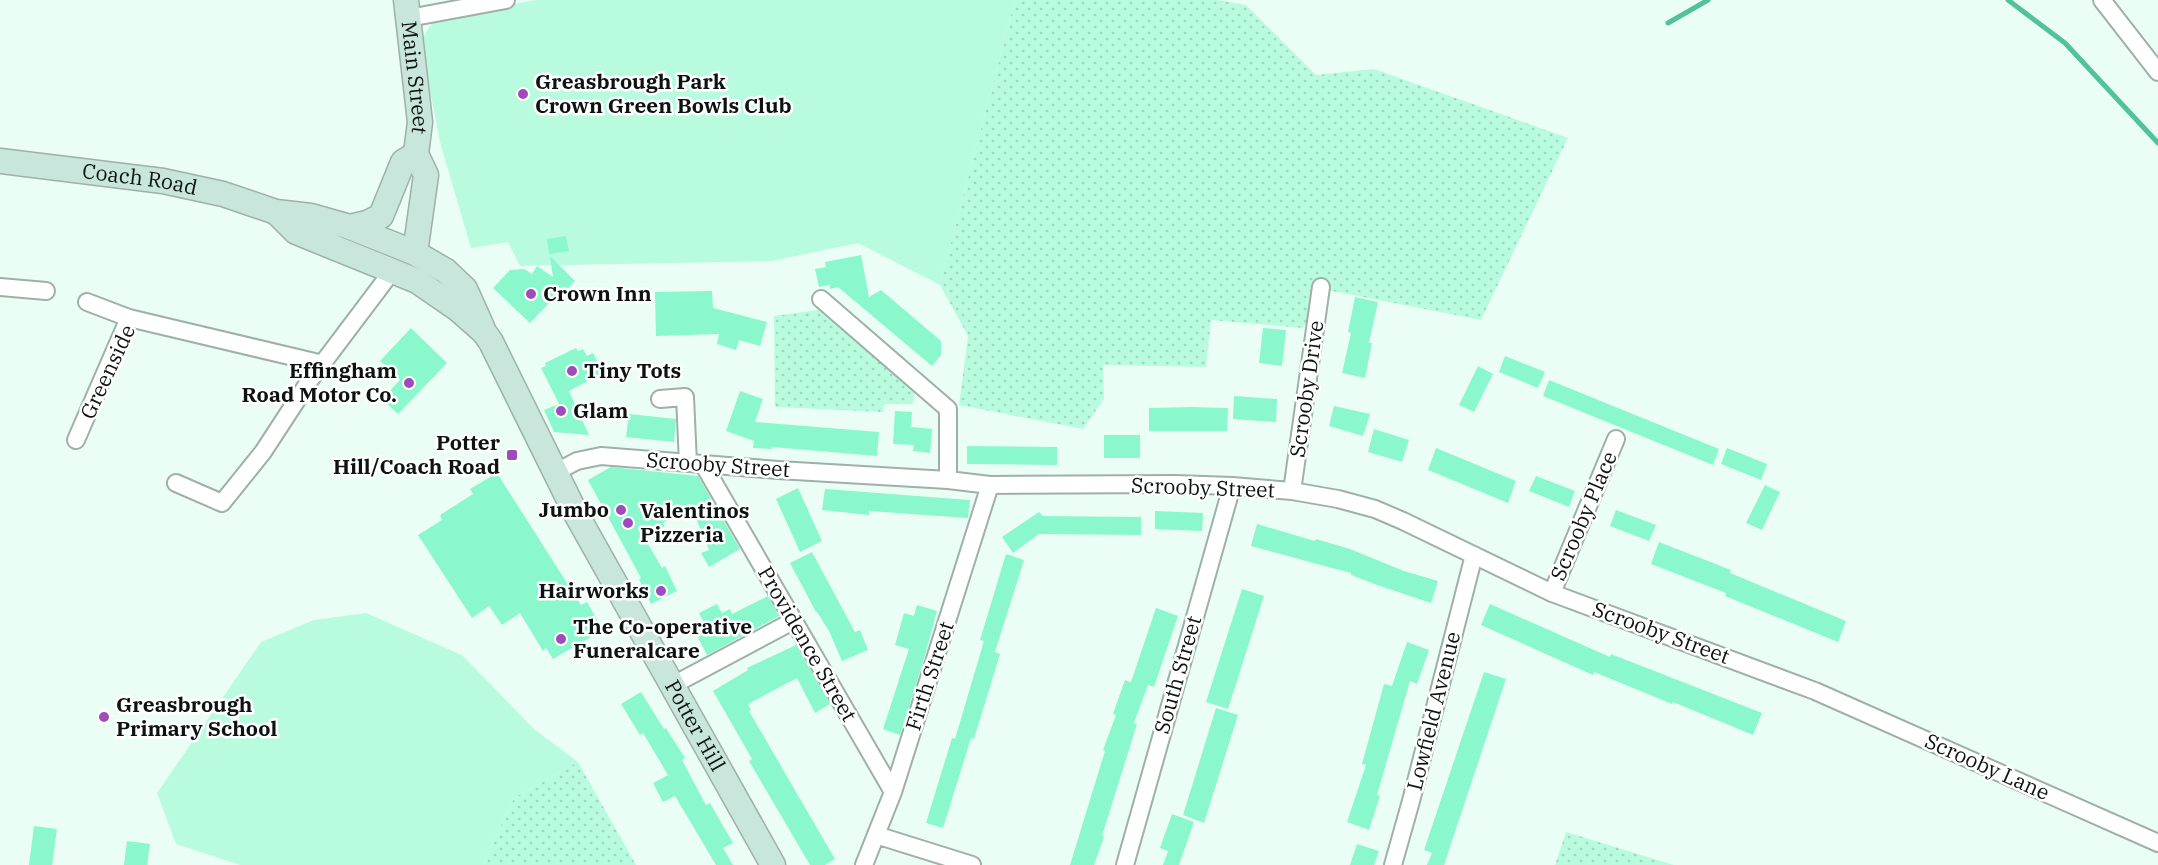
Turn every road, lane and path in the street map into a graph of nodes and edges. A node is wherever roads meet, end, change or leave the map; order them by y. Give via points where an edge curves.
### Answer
1 (506, 0) edge
2 (2102, 0) edge
3 (407, 9) edge
4 (2158, 72) edge
5 (416, 154) junction
6 (0, 161) edge
7 (276, 212) junction
8 (381, 216) junction
9 (350, 227) junction
10 (393, 259) junction
11 (0, 287) edge
12 (1322, 287) dead end
13 (46, 291) dead end
14 (821, 299) dead end
15 (87, 302) dead end
16 (129, 318) junction
17 (323, 364) junction
18 (660, 399) dead end
19 (1616, 439) dead end
20 (76, 440) dead end
21 (695, 463) junction
22 (556, 472) junction
23 (948, 480) junction
24 (176, 483) dead end
25 (990, 485) junction
26 (1232, 486) junction
27 (1292, 491) junction
28 (1474, 555) junction
29 (1552, 593) junction
30 (793, 621) junction
31 (672, 685) junction
32 (1815, 691) joint
33 (893, 792) junction
34 (876, 835) junction
35 (2158, 843) edge
36 (773, 865) edge
37 (864, 865) edge
38 (972, 865) edge
39 (1125, 865) edge
40 (1393, 865) edge

1 - 3 street
2 - 4 street
3 - 5 main road, Main Street via 420,122
5 - 8 main road, Main Street via 403,162
5 - 10 main road, Main Street via 426,175
6 - 7 main road, Coach Road via 163,181 223,194
7 - 9 main road, Coach Road via 311,216
7 - 10 main road, Coach Road via 296,232
8 - 9 main road
8 - 10 main road
9 - 10 main road, Coach Road
10 - 17 street
10 - 22 main road, Potter Hill via 446,272 465,289
11 - 13 street
12 - 27 street, Scrooby Drive
14 - 23 street via 948,409
15 - 16 street
16 - 17 street, Greenside
16 - 20 street, Greenside
17 - 24 street via 263,452 222,503
18 - 21 street via 686,397
19 - 29 street, Scrooby Place
21 - 22 street, Scrooby Street via 601,456 577,461
21 - 23 street, Scrooby Street
21 - 30 street, Providence Street
22 - 31 main road, Potter Hill
23 - 25 street, Scrooby Street
25 - 26 street, Scrooby Street
25 - 33 street, Firth Street
26 - 27 street, Scrooby Street
26 - 39 street, South Street
27 - 28 street, Scrooby Street via 1374,509
28 - 29 street, Scrooby Street
28 - 40 street, Lowfield Avenue
29 - 32 street, Scrooby Street
30 - 31 street
30 - 33 street, Providence Street
31 - 36 main road, Potter Hill
32 - 35 street, Scrooby Lane
33 - 34 street, Firth Street
34 - 37 street, Firth Street
34 - 38 street

